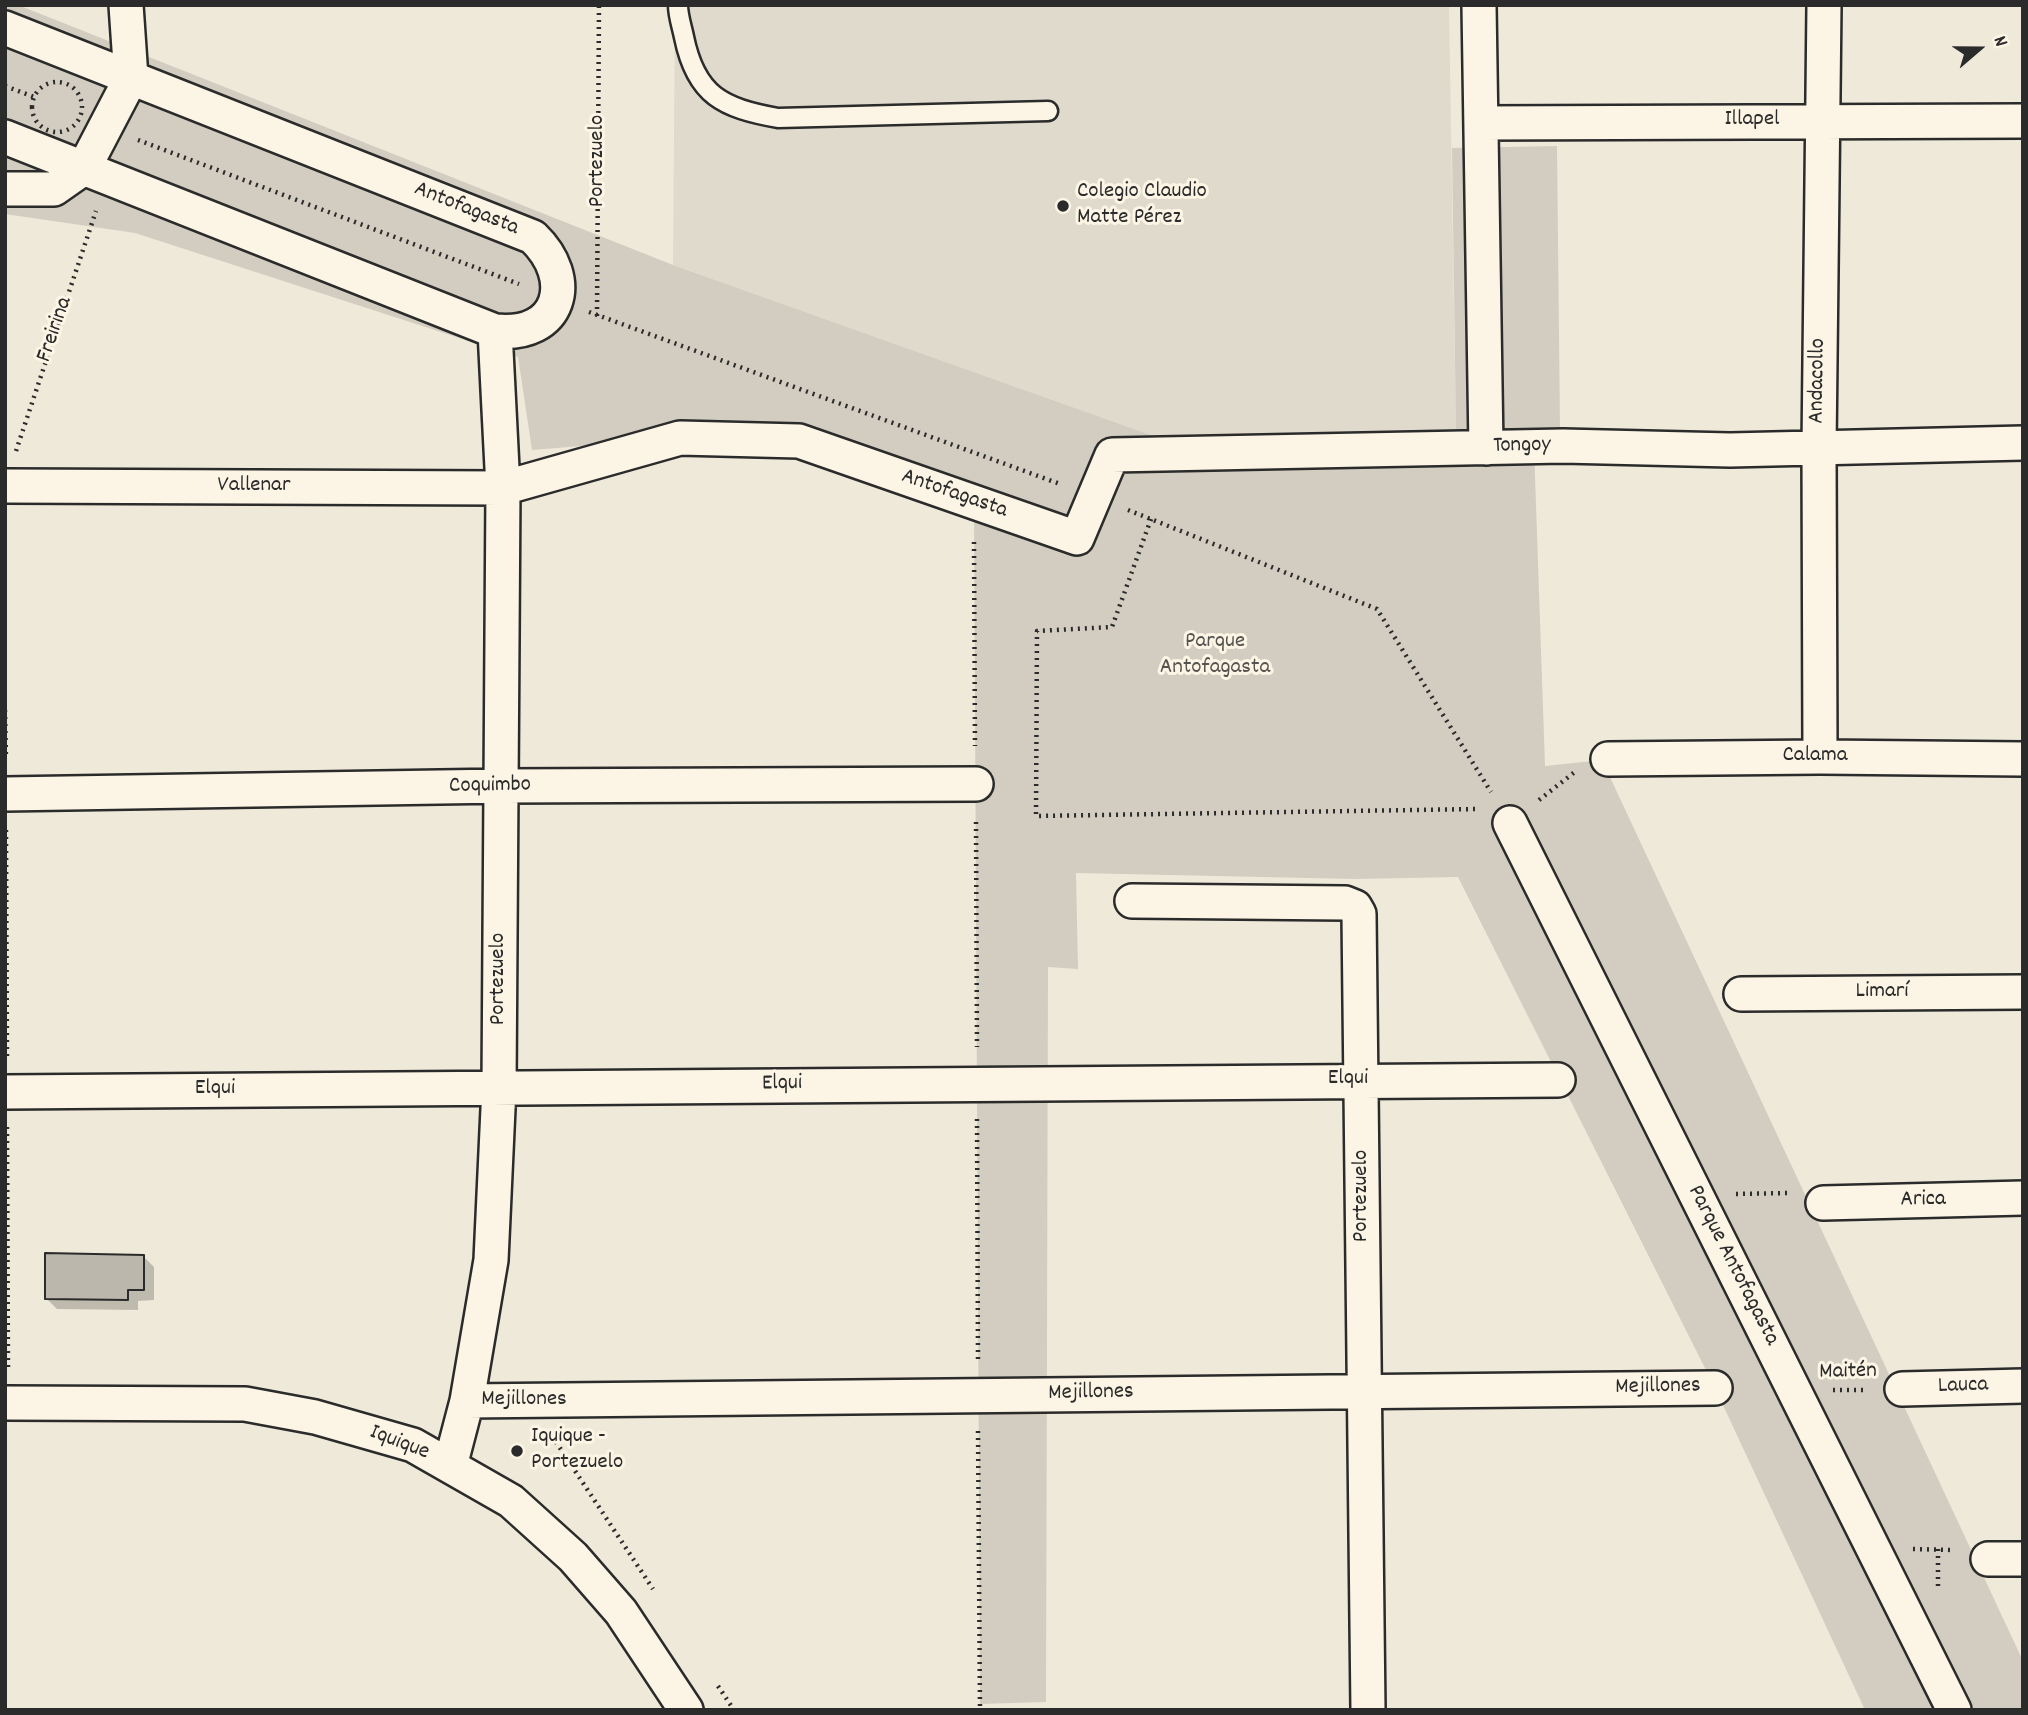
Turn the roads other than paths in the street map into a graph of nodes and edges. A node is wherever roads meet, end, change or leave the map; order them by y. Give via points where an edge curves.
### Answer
1 (126, 5) edge
2 (678, 5) edge
3 (1479, 5) edge
4 (1824, 5) edge
5 (5, 28) edge
6 (131, 78) junction
7 (1048, 111) dead end
8 (1823, 121) junction
9 (2023, 121) edge
10 (1481, 123) junction
11 (5, 137) edge
12 (96, 173) junction
13 (5, 189) edge
14 (495, 331) junction
15 (2023, 443) edge
16 (1486, 448) junction
17 (1819, 448) junction
18 (10, 470) edge
19 (503, 488) junction
20 (1077, 538) joint
21 (1820, 757) junction
22 (1608, 759) road end
23 (2023, 759) edge
24 (975, 784) dead end
25 (502, 786) junction
26 (5, 794) edge
27 (1499, 816) road end
28 (1132, 901) dead end
29 (2023, 992) edge
30 (1741, 993) dead end
31 (1362, 1080) junction
32 (1558, 1080) dead end
33 (499, 1087) junction
34 (5, 1092) edge
35 (2023, 1198) edge
36 (1824, 1203) road end
37 (2023, 1386) edge
38 (1715, 1388) dead end
39 (1902, 1389) road end
40 (1364, 1391) junction
41 (467, 1401) junction
42 (5, 1403) edge
43 (450, 1466) junction
44 (1988, 1559) road end
45 (2023, 1559) edge
46 (686, 1710) edge
47 (1368, 1710) edge
48 (1954, 1710) edge

1 - 6 street
2 - 7 lane via 690,66 712,94 737,110 778,118
3 - 10 street
4 - 8 street, Andacollo
5 - 6 street, Antofagasta
6 - 12 street
6 - 14 street, Antofagasta via 533,237 555,264 558,298 533,327
8 - 9 street, Illapel
8 - 10 street, Illapel
8 - 17 street, Andacollo
10 - 16 street
11 - 12 street, Antofagasta
12 - 13 street via 54,189
12 - 14 street, Antofagasta
14 - 19 street, Portezuelo
15 - 17 street, Tongoy
16 - 17 street, Tongoy
16 - 20 street, Tongoy via 1112,455
17 - 21 street, Andacollo
18 - 19 street, Vallenar
19 - 20 street, Antofagasta via 680,438 799,441
19 - 25 street, Portezuelo
21 - 22 street, Calama
21 - 23 street, Calama
24 - 25 street, Coquimbo
25 - 26 street, Coquimbo
25 - 33 street, Portezuelo
27 - 48 street, Parque Antofagasta via 1697,1195
28 - 31 street, Portezuelo via 1355,907 1359,914
29 - 30 street, Limarí
31 - 32 street, Elqui
31 - 33 street, Elqui
31 - 40 street, Portezuelo
33 - 34 street, Elqui
33 - 41 street, Portezuelo via 491,1260
35 - 36 street, Arica
37 - 39 street, Lauca
38 - 40 street, Mejillones
40 - 41 street, Mejillones
40 - 47 street, Portezuelo
41 - 43 street, Portezuelo
42 - 43 street, Iquique via 245,1404 315,1417 413,1445
43 - 46 street, Iquique via 512,1501 573,1556 621,1612
44 - 45 street

